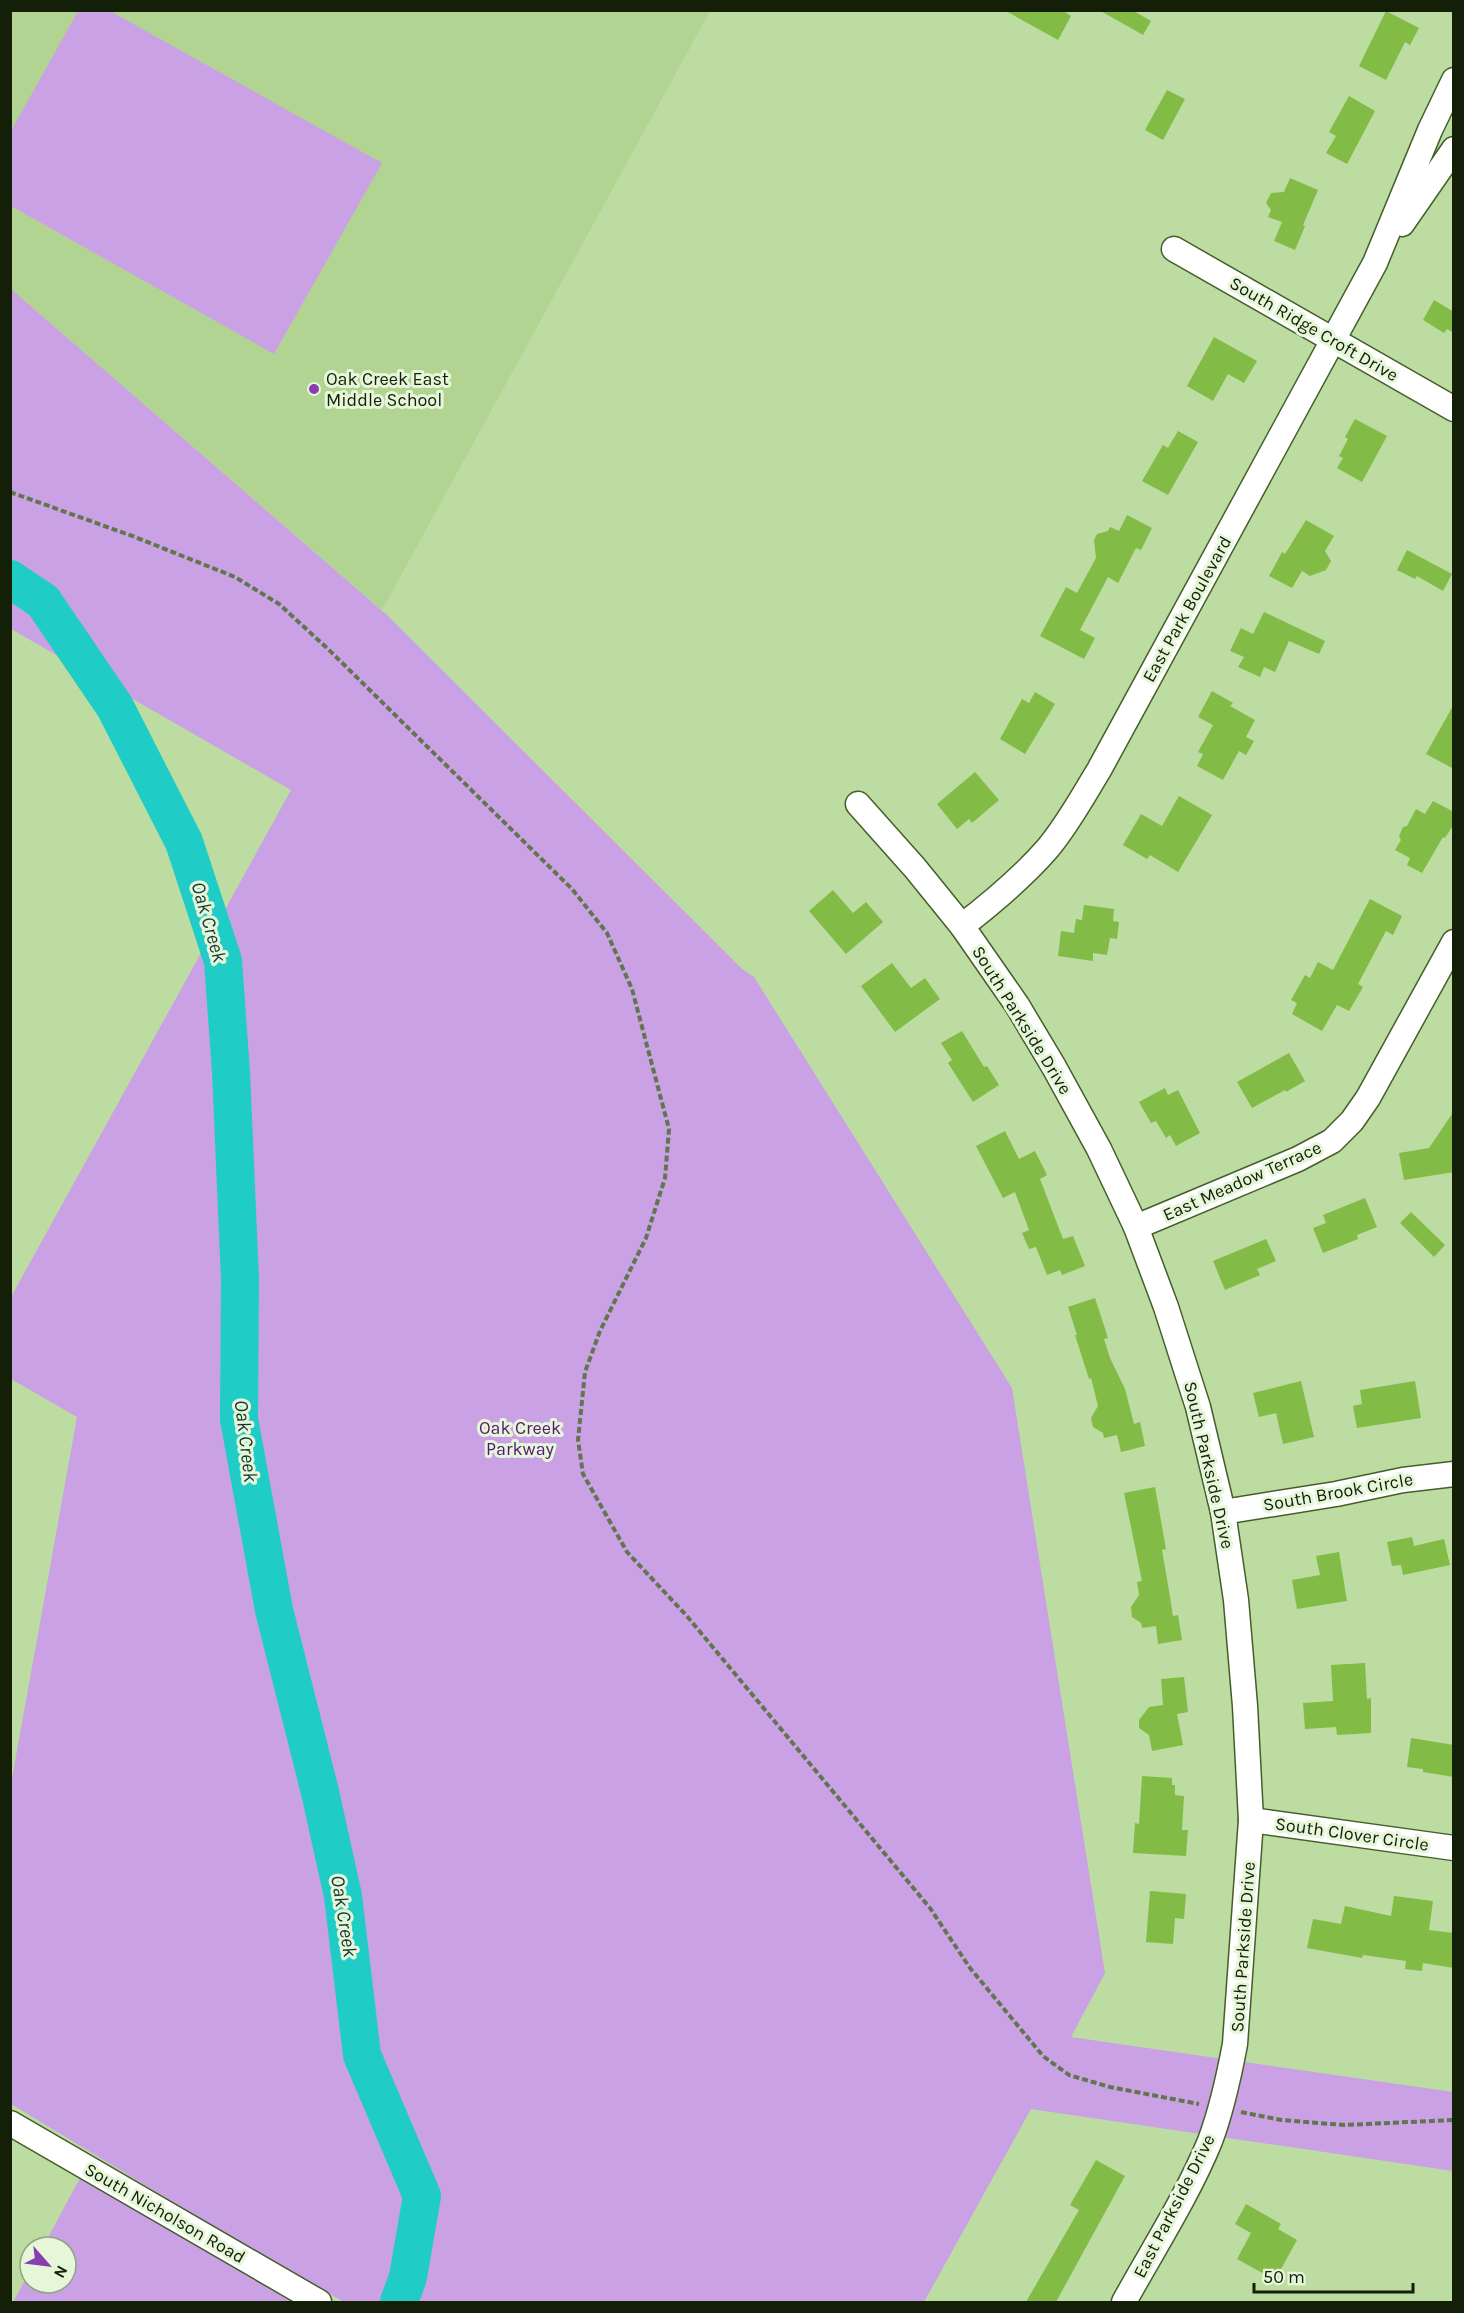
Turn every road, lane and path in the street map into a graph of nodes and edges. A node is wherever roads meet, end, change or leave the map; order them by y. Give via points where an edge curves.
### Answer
1 (1454, 80) edge
2 (1454, 149) edge
3 (1174, 249) dead end
4 (1376, 263) junction
5 (1335, 340) junction
6 (1454, 409) edge
7 (10, 492) edge
8 (858, 804) dead end
9 (962, 926) junction
10 (1454, 942) edge
11 (1136, 1227) junction
12 (1454, 1474) edge
13 (1223, 1512) junction
14 (1251, 1820) junction
15 (1454, 1848) edge
16 (1221, 2109) junction
17 (1454, 2120) edge
18 (10, 2123) edge
19 (319, 2302) edge
20 (1124, 2302) edge

1 - 4 street, East Park Boulevard
2 - 4 street, East Park Boulevard
3 - 5 street, South Ridge Croft Drive
4 - 5 street, East Park Boulevard
5 - 6 street, South Ridge Croft Drive
5 - 9 street, East Park Boulevard via 1076,809 1020,877
7 - 16 path via 235,577 279,604 572,889 607,933 632,989 669,1129 665,1178 646,1238 600,1331 585,1372 578,1440 583,1474 627,1552 686,1615 930,1908 970,1968 1043,2056 1069,2075
8 - 9 street, South Parkside Drive
9 - 11 street, South Parkside Drive via 1054,1067
10 - 11 street, East Meadow Terrace via 1368,1098 1332,1141
11 - 13 street, South Parkside Drive via 1198,1407
12 - 13 street, South Brook Circle
13 - 14 street, South Parkside Drive via 1236,1600
14 - 15 street, South Clover Circle
14 - 16 street, South Parkside Drive via 1239,2008
16 - 17 path via 1281,2120 1344,2125
16 - 20 street, East Parkside Drive via 1202,2159
18 - 19 street, South Nicholson Road

